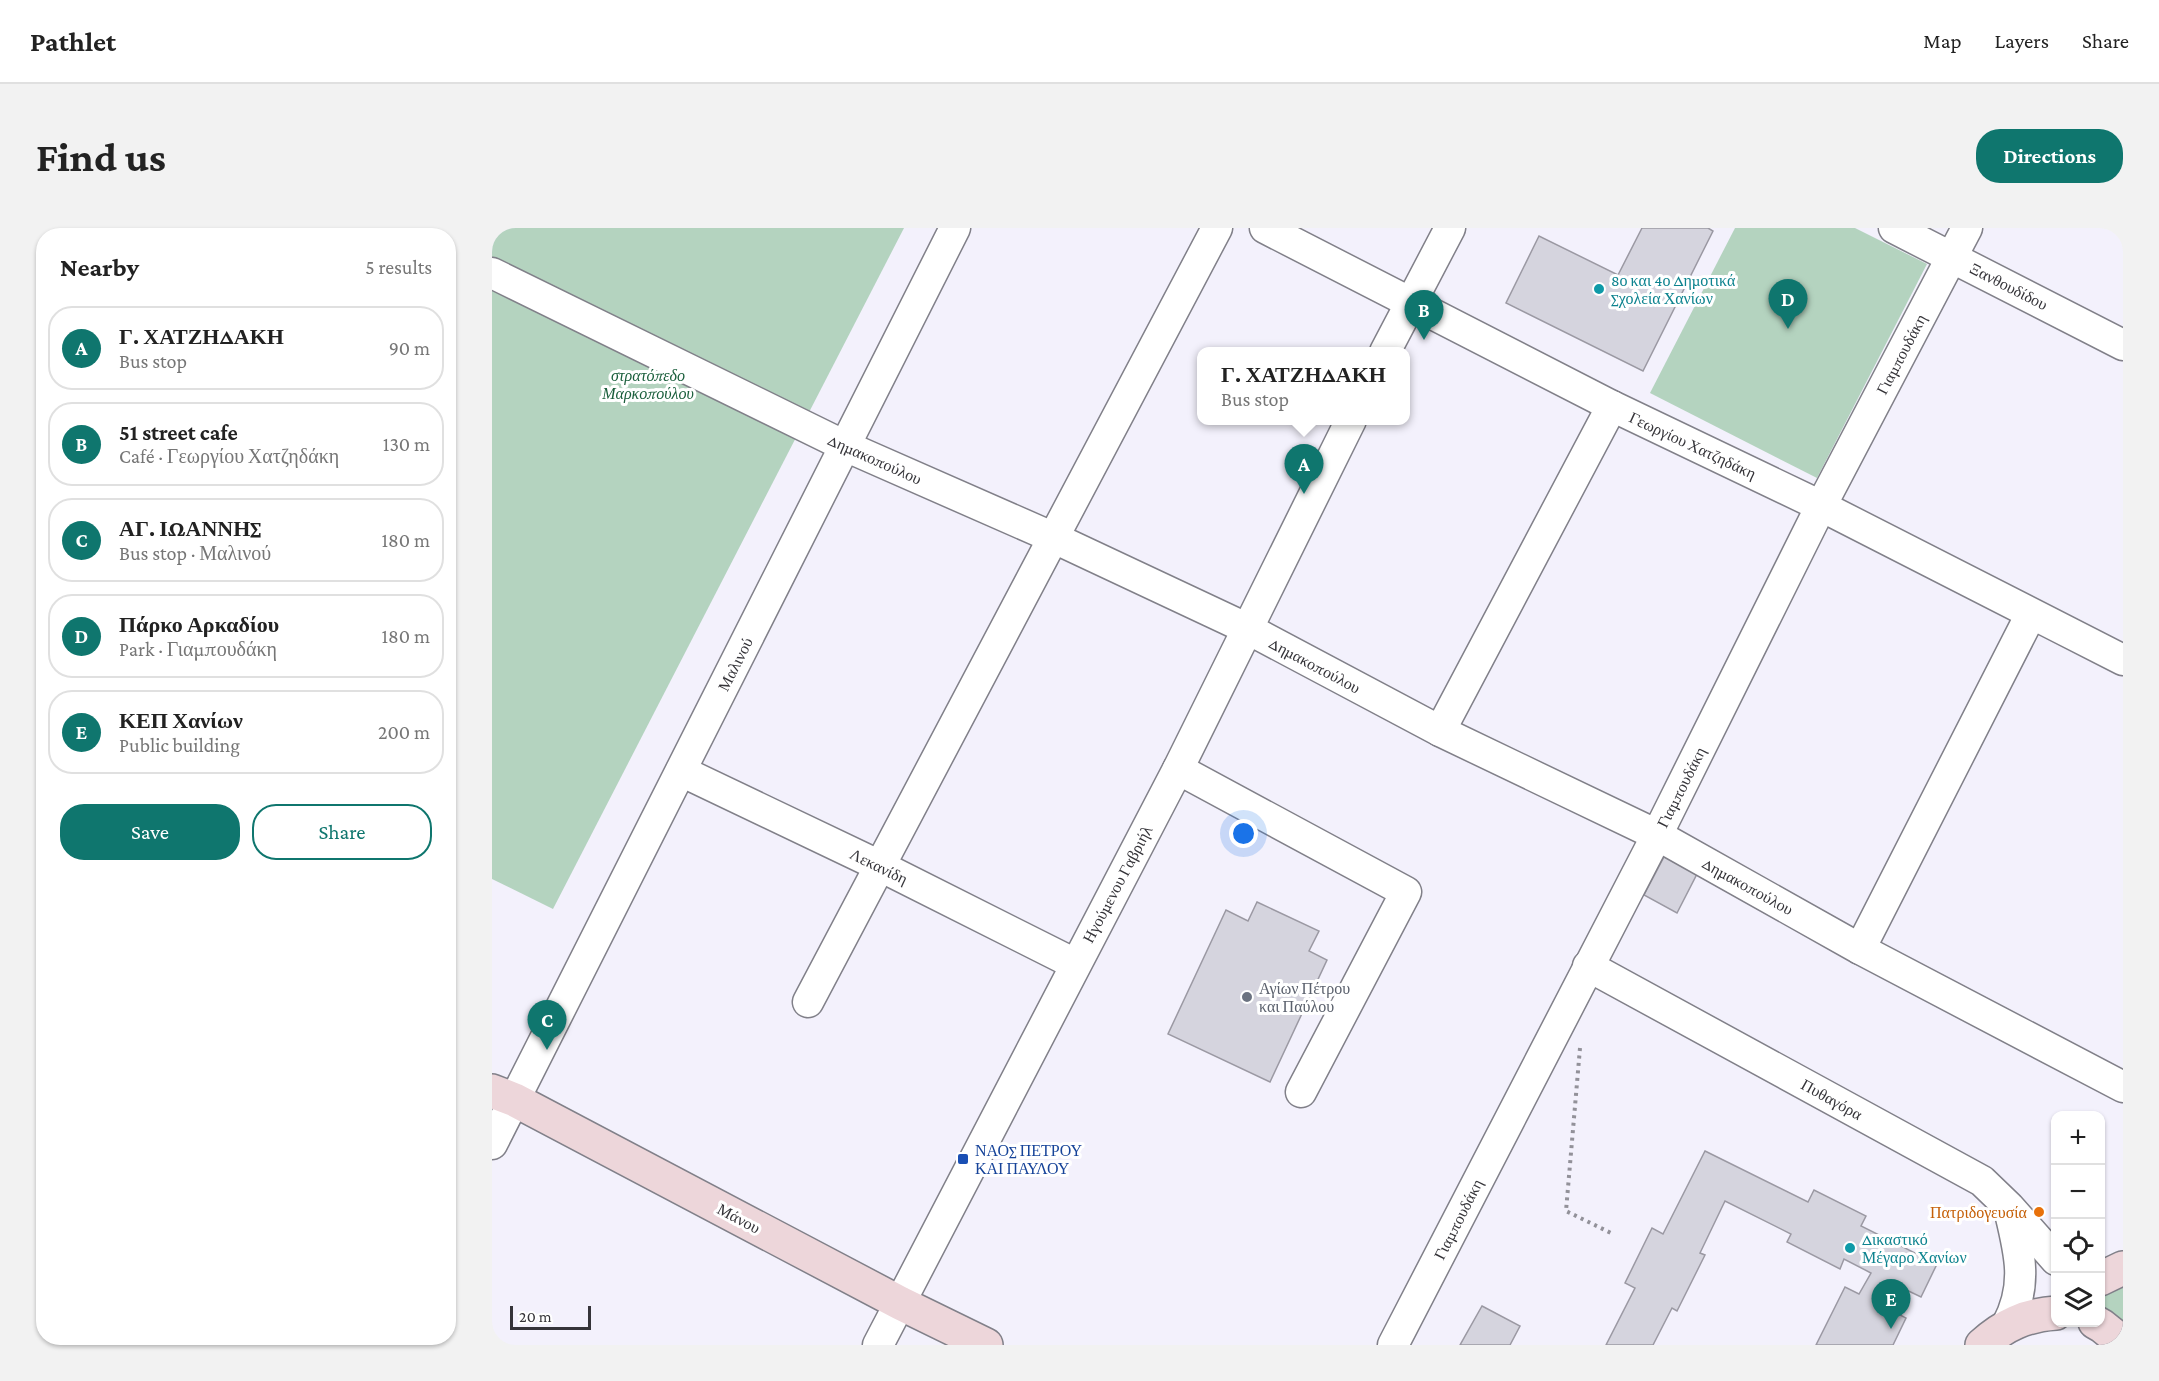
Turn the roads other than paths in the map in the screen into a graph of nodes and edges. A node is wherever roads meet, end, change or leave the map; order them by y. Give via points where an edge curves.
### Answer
1 (955, 228) edge
2 (1217, 228) edge
3 (1265, 228) edge
4 (1450, 228) edge
5 (1894, 228) edge
6 (1967, 228) edge
7 (1952, 257) junction
8 (492, 273) edge
9 (1409, 302) junction
10 (2123, 345) edge
11 (1387, 347) edge
12 (1612, 406) junction
13 (1349, 425) edge
14 (845, 446) junction
15 (1821, 506) junction
16 (1052, 537) junction
17 (2031, 614) junction
18 (1248, 629) junction
19 (2123, 660) edge
20 (1440, 731) junction
21 (1178, 769) junction
22 (681, 771) junction
23 (1657, 835) junction
24 (880, 866) junction
25 (1860, 949) junction
26 (1075, 964) junction
27 (1587, 966) junction
28 (808, 1002) dead end
29 (2123, 1087) edge
30 (1301, 1092) dead end
31 (504, 1095) edge
32 (492, 1144) edge
33 (2009, 1207) junction
34 (2051, 1255) edge
35 (2123, 1268) edge
36 (2105, 1277) edge
37 (900, 1303) junction
38 (2049, 1310) edge
39 (2007, 1325) junction
40 (2103, 1327) edge
41 (2123, 1343) edge
42 (878, 1345) edge
43 (986, 1345) edge
44 (1393, 1345) edge
45 (1982, 1345) edge

1 - 14 street, Μαλινού
2 - 16 street
3 - 9 street, Γεωργίου Χατζηδάκη
4 - 9 street
5 - 7 street, Ξανθουδίδου
6 - 7 street, Γιαμπουδάκη
7 - 10 street, Ξανθουδίδου
7 - 15 street, Γιαμπουδάκη
8 - 14 street, Δημακοπούλου
9 - 11 street
9 - 12 street, Γεωργίου Χατζηδάκη
12 - 15 street, Γεωργίου Χατζηδάκη
12 - 20 street
13 - 18 street, Ηγούμενου Γαβριήλ
14 - 16 street, Δημακοπούλου
14 - 22 street, Μαλινού
15 - 17 street, Γεωργίου Χατζηδάκη
15 - 23 street, Γιαμπουδάκη
16 - 18 street, Δημακοπούλου
16 - 24 street
17 - 19 street, Γεωργίου Χατζηδάκη
17 - 25 street
18 - 20 street, Δημακοπούλου
18 - 21 street, Ηγούμενου Γαβριήλ
20 - 23 street, Δημακοπούλου
21 - 26 street, Ηγούμενου Γαβριήλ
21 - 30 street via 1406,892
22 - 24 street, Λεκανίδη
22 - 31 street, Μαλινού
23 - 25 street, Δημακοπούλου
23 - 27 street, Γιαμπουδάκη
24 - 26 street, Λεκανίδη
24 - 28 street
25 - 29 street, Δημακοπούλου
26 - 37 street, Ηγούμενου Γαβριήλ
27 - 33 street, Πυθαγόρα via 1982,1181
27 - 44 street, Γιαμπουδάκη
31 - 32 street, Μαλινού
31 - 37 street, Μάνου
33 - 34 street, Πυθαγόρα
33 - 39 street via 2021,1273 2018,1300
35 - 36 street
37 - 42 street, Ηγούμενου Γαβριήλ
37 - 43 street, Μάνου
38 - 39 street
39 - 45 street
40 - 41 street

